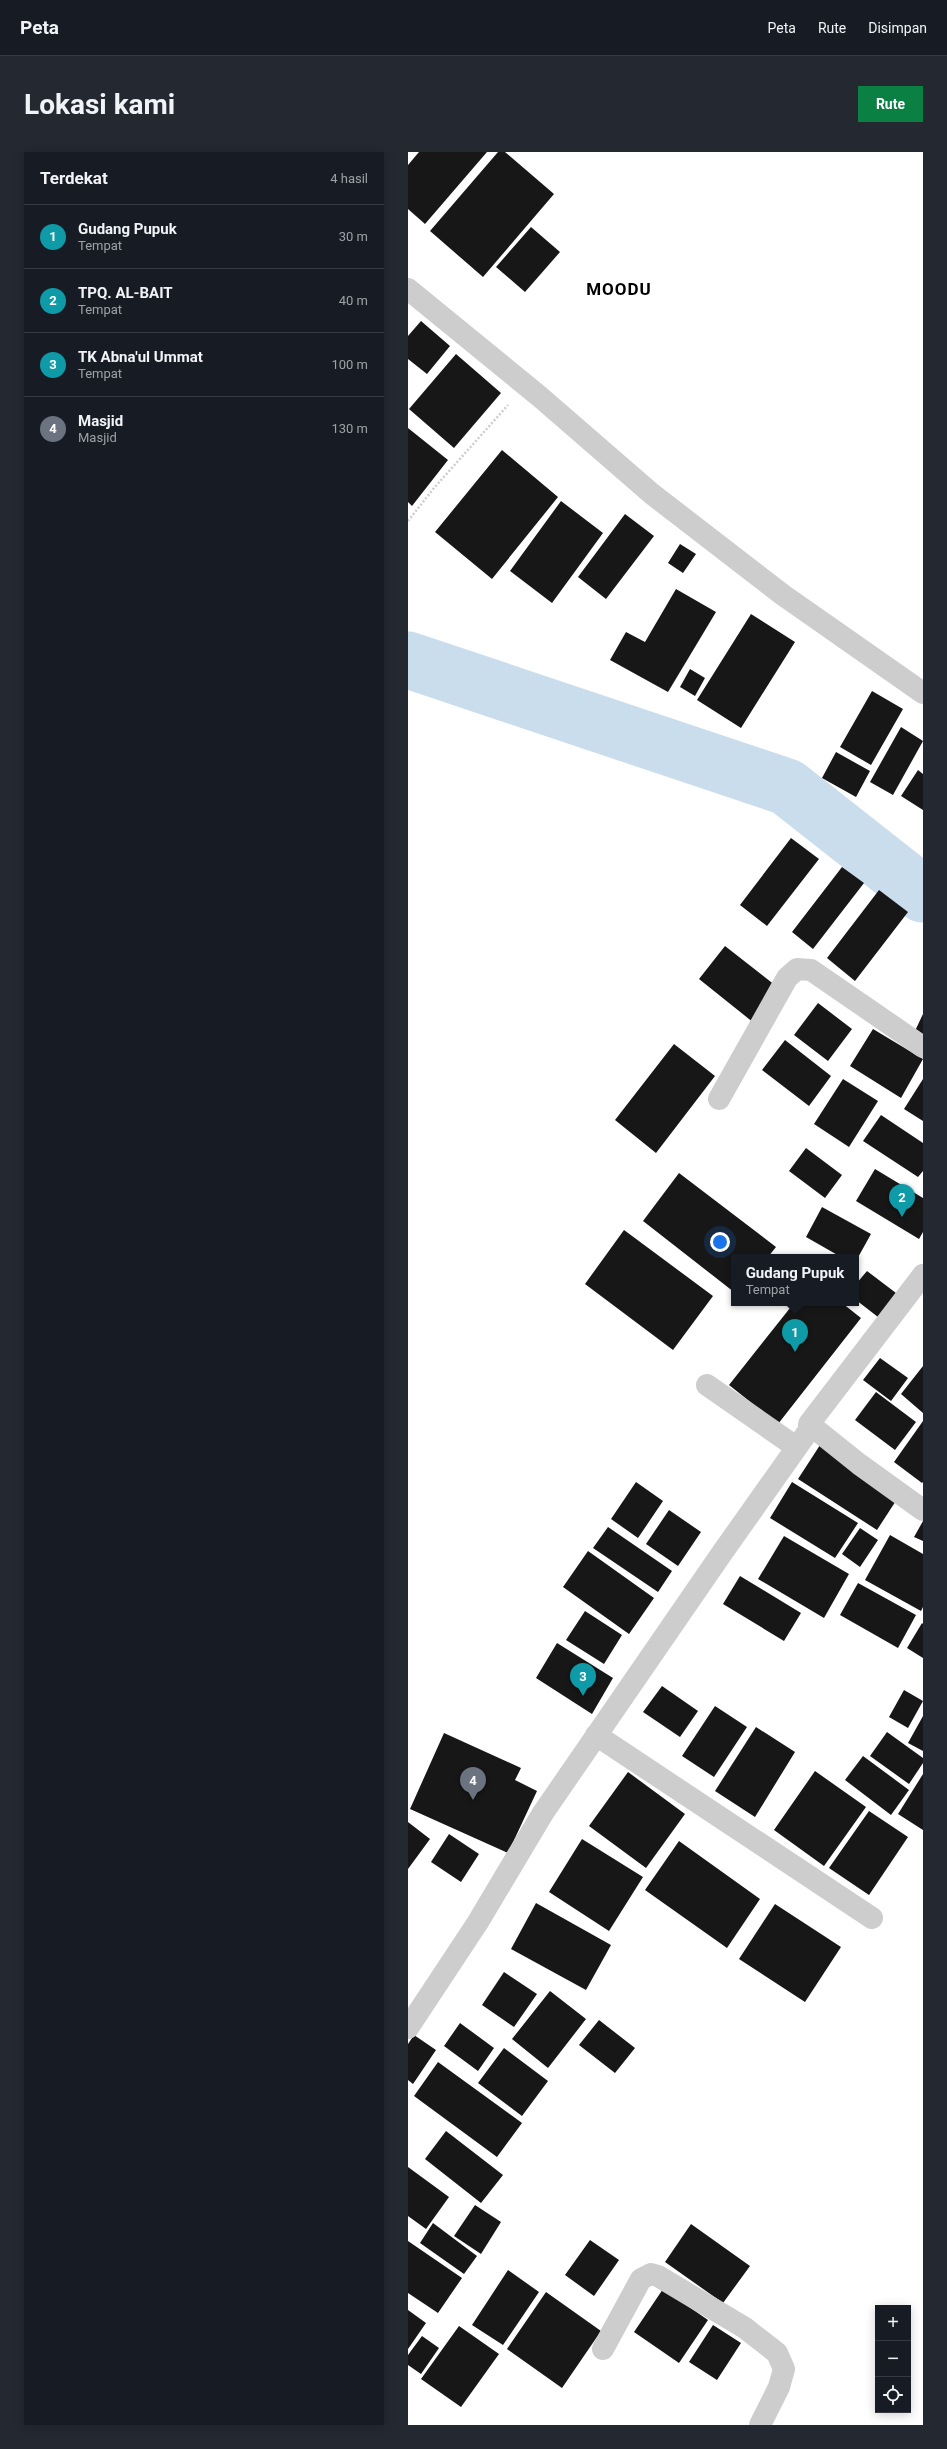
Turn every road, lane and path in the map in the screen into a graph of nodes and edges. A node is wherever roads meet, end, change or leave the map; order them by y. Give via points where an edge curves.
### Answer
1 (408, 289) edge
2 (525, 385) junction
3 (408, 521) edge
4 (923, 693) edge
5 (923, 1047) edge
6 (719, 1099) dead end
7 (923, 1275) edge
8 (707, 1385) dead end
9 (809, 1424) junction
10 (796, 1447) junction
11 (923, 1510) edge
12 (596, 1735) junction
13 (872, 1918) dead end
14 (408, 2028) edge
15 (603, 2348) dead end
16 (760, 2425) edge

1 - 2 street
2 - 3 path
2 - 4 street via 652,494 783,595
5 - 6 street via 811,970 796,969 787,978
7 - 9 street
8 - 10 street
9 - 10 street via 809,1430
9 - 11 street via 858,1464
10 - 12 street
12 - 13 street
12 - 14 street via 543,1813 478,1922
15 - 16 street via 641,2280 651,2274 658,2276 745,2328 777,2353 784,2369 779,2387

